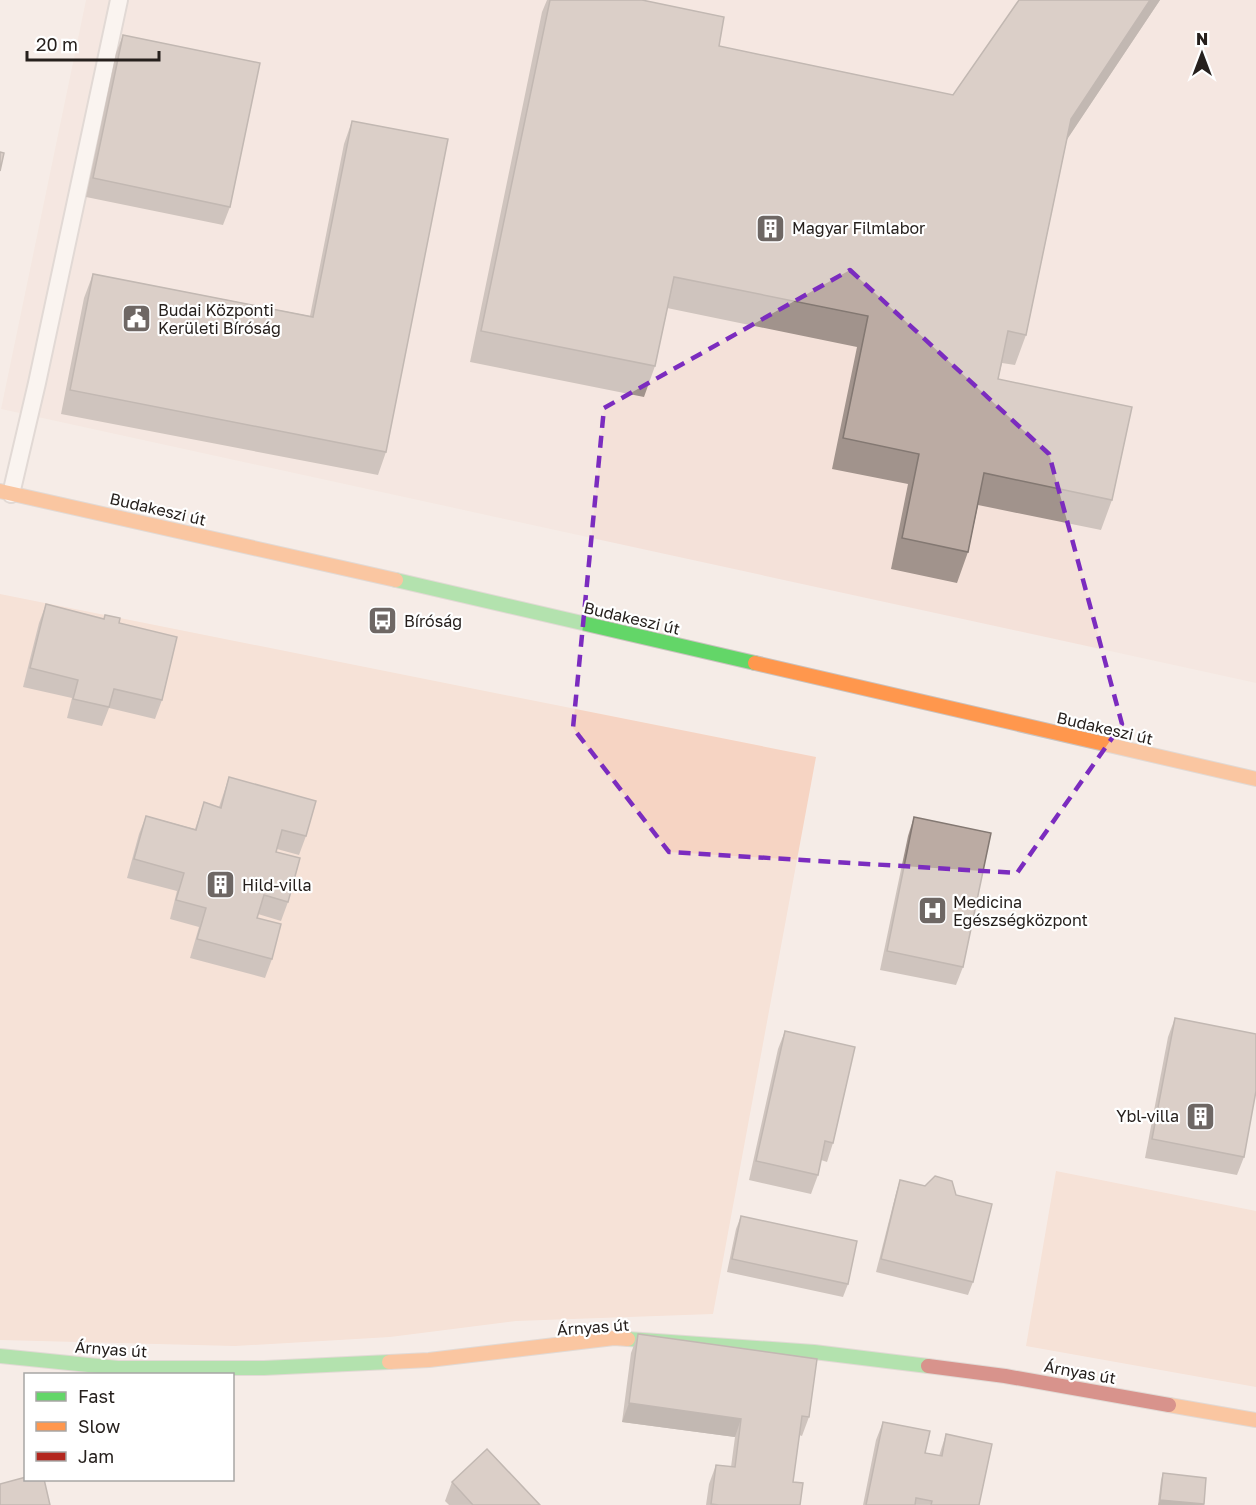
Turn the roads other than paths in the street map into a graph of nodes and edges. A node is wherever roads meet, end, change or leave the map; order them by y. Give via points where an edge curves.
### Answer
1 (119, 0) edge
2 (6, 493) edge
3 (1256, 779) edge
4 (0, 1356) edge
5 (1256, 1420) edge

1 - 2 lane via 37,383
2 - 3 main road, Budakeszi út
4 - 5 main road, Árnyas út via 118,1368 264,1368 429,1360 614,1338 814,1352 1005,1376

